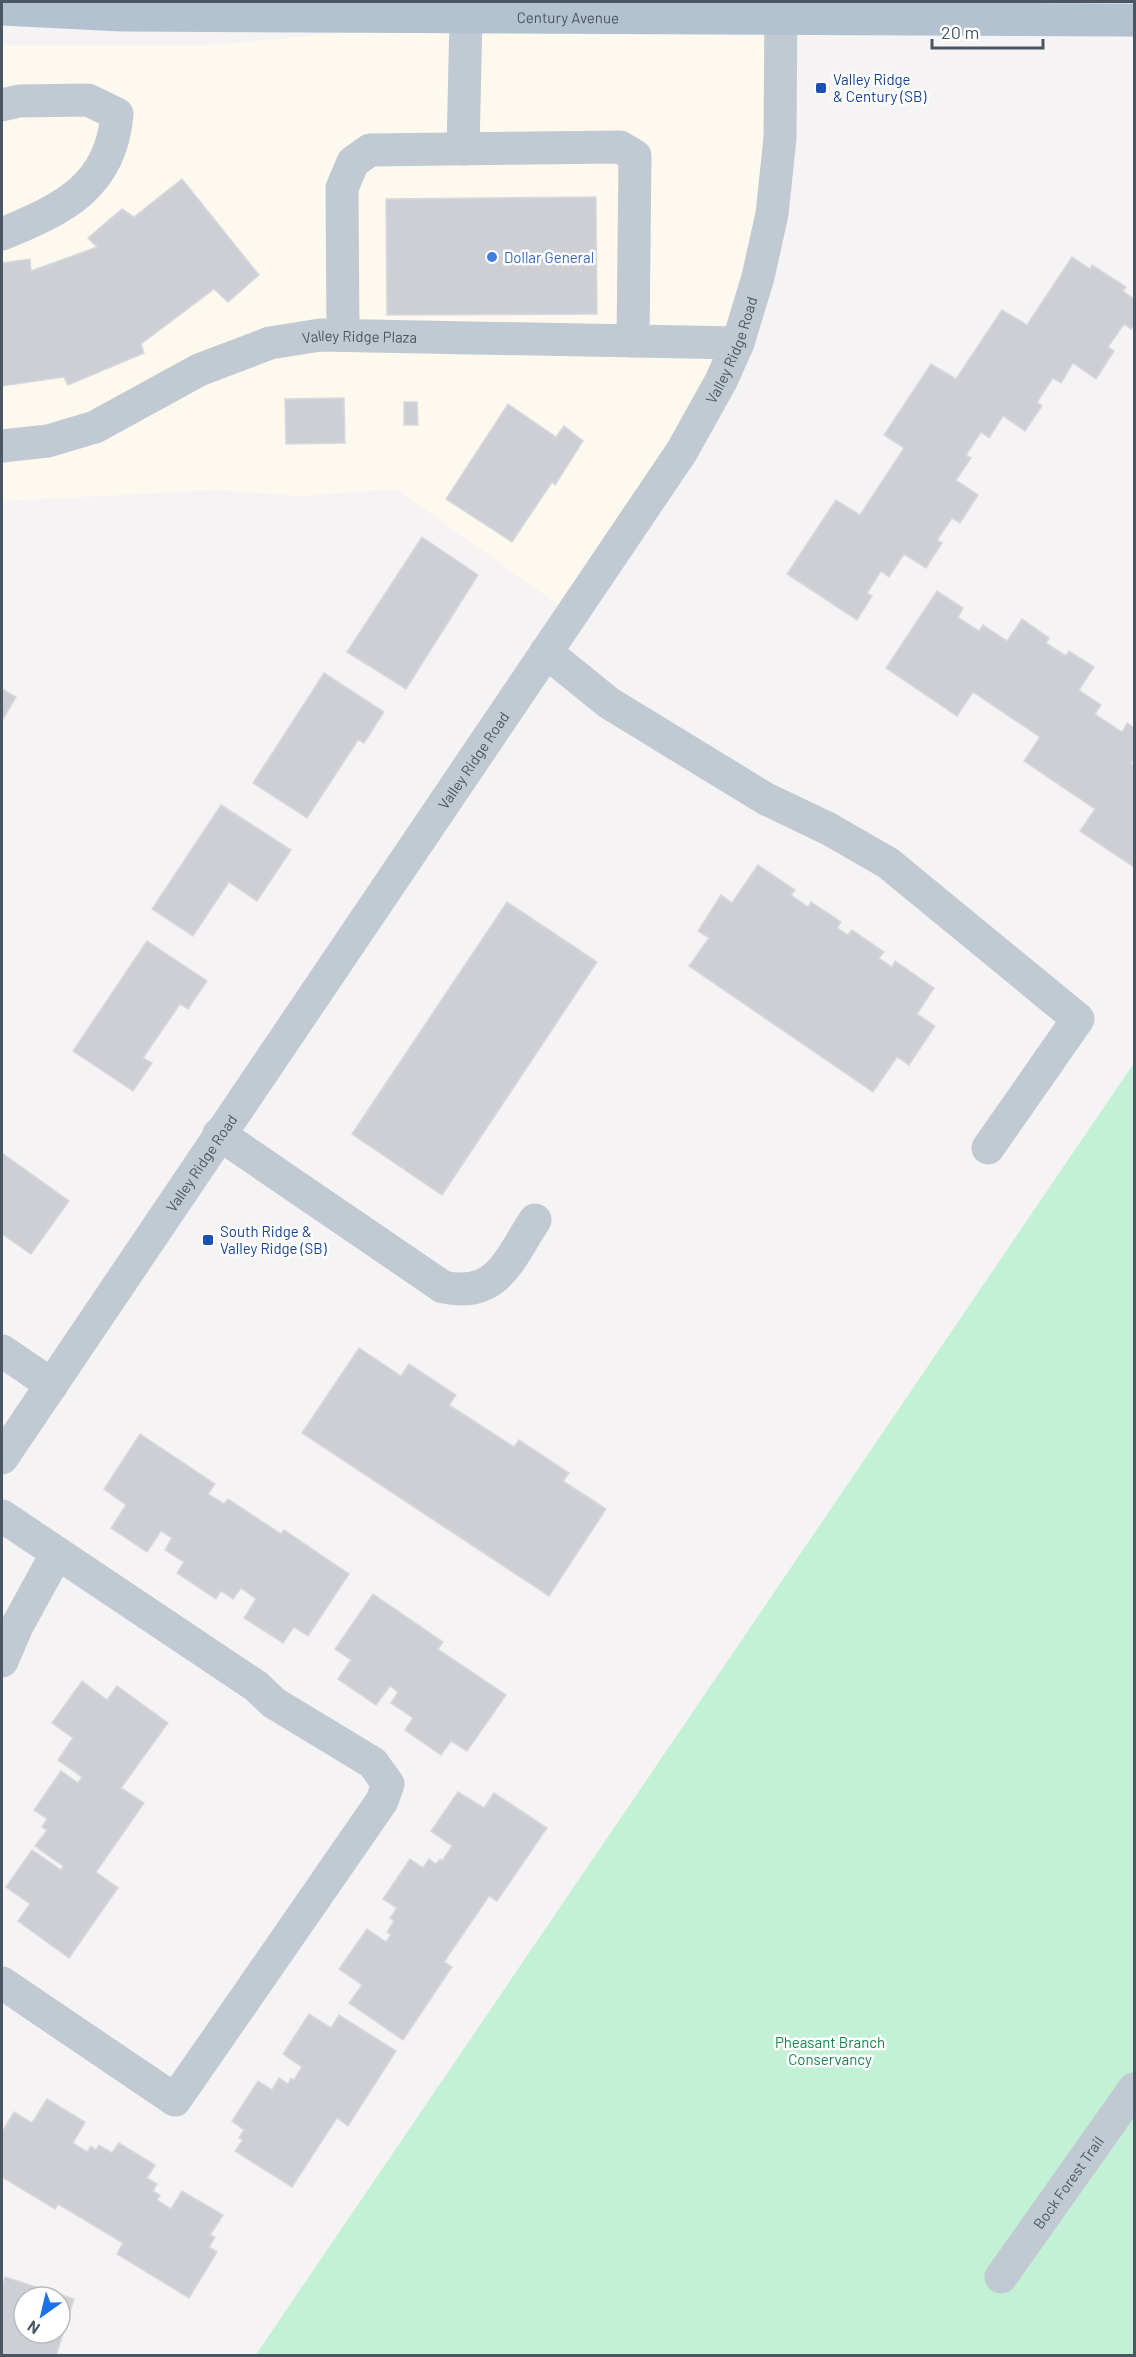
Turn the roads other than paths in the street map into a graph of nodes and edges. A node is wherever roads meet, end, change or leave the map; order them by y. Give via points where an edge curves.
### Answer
1 (2, 9) edge
2 (782, 9) edge
3 (466, 17) junction
4 (1134, 20) edge
5 (2, 105) edge
6 (464, 149) junction
7 (2, 234) edge
8 (343, 335) junction
9 (633, 341) junction
10 (738, 343) junction
11 (2, 446) edge
12 (546, 652) junction
13 (219, 1134) junction
14 (988, 1148) dead end
15 (535, 1221) dead end
16 (2, 1351) edge
17 (52, 1385) junction
18 (2, 1458) edge
19 (2, 1516) edge
20 (57, 1553) junction
21 (2, 1661) edge
22 (2, 1983) edge
23 (1134, 2089) edge
24 (1001, 2277) dead end

1 - 3 main road, Century Avenue via 122,15
2 - 3 main road, Century Avenue
2 - 4 main road, Century Avenue
2 - 10 street, Valley Ridge Road via 780,138 772,214
3 - 6 street
5 - 7 street via 19,100 88,100 117,114 115,140 101,171 80,193
6 - 8 street via 370,150 353,162 342,188
6 - 9 street via 620,147 635,156
8 - 9 street, Valley Ridge Plaza
8 - 11 street, Valley Ridge Plaza via 270,343 199,370 94,427 48,441
9 - 10 street, Valley Ridge Plaza
10 - 12 street, Valley Ridge Road via 682,451
12 - 13 street, Valley Ridge Road
12 - 14 street via 609,703 766,799 888,863 1078,1019
13 - 15 street via 443,1287 478,1290 494,1281
13 - 17 street, Valley Ridge Road
16 - 17 street
17 - 18 street, Valley Ridge Road
19 - 20 street
20 - 21 street via 16,1626
20 - 22 street via 256,1686 274,1703 373,1763 388,1784 382,1801 175,2100
23 - 24 street, Bock Forest Trail

